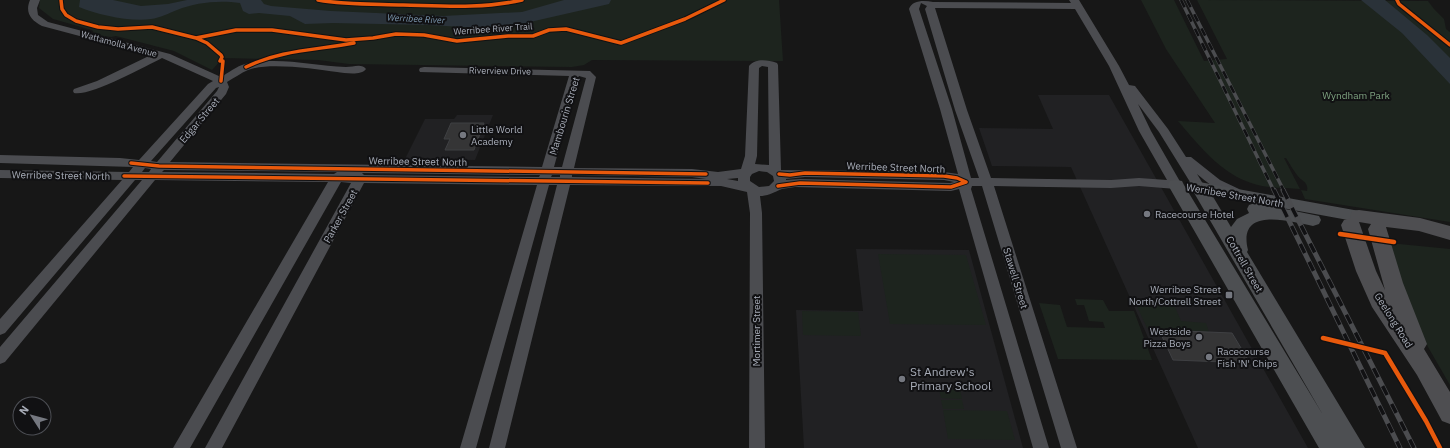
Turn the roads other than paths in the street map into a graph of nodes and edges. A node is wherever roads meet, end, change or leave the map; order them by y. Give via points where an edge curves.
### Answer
1 (36, 0) edge
2 (925, 2) edge
3 (1076, 3) edge
4 (160, 55) junction
5 (1114, 66) junction
6 (361, 69) dead end
7 (424, 70) dead end
8 (575, 73) junction
9 (935, 75) junction
10 (950, 75) junction
11 (221, 81) junction
12 (78, 91) dead end
13 (946, 110) junction
14 (961, 110) junction
15 (1176, 149) junction
16 (5, 159) edge
17 (142, 164) junction
18 (0, 168) edge
19 (156, 171) junction
20 (746, 172) junction
21 (356, 173) junction
22 (0, 174) edge
23 (133, 176) junction
24 (546, 176) junction
25 (567, 176) junction
26 (337, 178) junction
27 (775, 181) junction
28 (966, 182) junction
29 (986, 182) junction
30 (750, 188) junction
31 (1179, 190) junction
32 (1203, 193) junction
33 (1247, 196) junction
34 (756, 213) junction
35 (1281, 215) junction
36 (1355, 221) junction
37 (1378, 229) junction
38 (1446, 233) edge
39 (1240, 255) junction
40 (0, 329) edge
41 (0, 358) edge
42 (1425, 368) junction
43 (1330, 408) junction
44 (1450, 414) edge
45 (1328, 444) edge
46 (181, 448) edge
47 (213, 448) edge
48 (468, 448) edge
49 (497, 448) edge
50 (757, 448) edge
51 (1041, 448) edge
52 (1069, 448) edge
53 (1354, 448) edge

1 - 4 street, Wattamolla Avenue via 32,13 34,18 45,24
2 - 3 street
2 - 9 street via 915,4 914,8
2 - 10 street, Stawell Street via 930,9
3 - 5 street, Cottrell Street
4 - 11 street, Wattamolla Avenue
4 - 12 street
5 - 15 street, Cottrell Street
5 - 31 street, Cottrell Street via 1145,132
6 - 11 street via 266,64 246,67
7 - 8 street, Riverview Drive
8 - 24 street, Mambourin Street
8 - 25 street, Mambourin Street via 586,73 591,77
9 - 10 street
9 - 13 street
10 - 14 street, Stawell Street
11 - 17 street, Edgar Street via 204,93
11 - 19 street, Edgar Street via 224,87 222,92
13 - 14 street
13 - 28 street
14 - 29 street, Stawell Street
15 - 32 street, Cottrell Street
15 - 33 street via 1216,183
16 - 17 street, Werribee Street North
16 - 18 street
17 - 19 street, Werribee Street North
17 - 23 street, Edgar Street
19 - 21 street, Werribee Street North
19 - 23 street, Werribee Street North
19 - 26 street, Werribee Street North
19 - 41 street, Edgar Street
20 - 25 street, Werribee Street North via 718,176 692,173
20 - 27 street, Werribee Street North via 758,167 770,169
20 - 27 street, Mortimer Street via 751,156 754,66 761,63 773,65
20 - 30 street, Mortimer Street via 743,180
21 - 24 street, Werribee Street North
21 - 26 street, Parker Street
21 - 47 street, Parker Street
22 - 23 street, Werribee Street North
23 - 40 street, Edgar Street
24 - 25 street, Werribee Street North
24 - 48 street, Mambourin Street
25 - 30 street, Werribee Street North via 721,182
25 - 49 street, Mambourin Street
26 - 46 street, Parker Street
27 - 28 street, Werribee Street North via 823,185 951,187
27 - 30 street, Werribee Street North
27 - 34 street, Mortimer Street
28 - 29 street, Werribee Street North
28 - 51 street via 965,189
29 - 31 street, Werribee Street North via 1111,184
29 - 52 street, Stawell Street
30 - 34 street, Mortimer Street
31 - 32 main road, Werribee Street North
31 - 45 main road, Cottrell Street
32 - 33 main road, Werribee Street North
32 - 35 main road, Werribee Street North
32 - 39 main road, Cottrell Street
33 - 36 main road, Werribee Street North
34 - 50 street, Mortimer Street
35 - 36 main road, Werribee Street North
35 - 39 main road via 1258,216 1244,222 1236,237
36 - 37 highway
36 - 38 highway via 1420,225
36 - 42 highway, Geelong Road via 1366,271 1383,307
37 - 38 highway via 1426,236
37 - 42 highway, Geelong Road via 1394,283
39 - 43 main road, Cottrell Street
42 - 44 highway, Geelong Road
43 - 45 main road via 1332,434
43 - 53 main road, Cottrell Street

